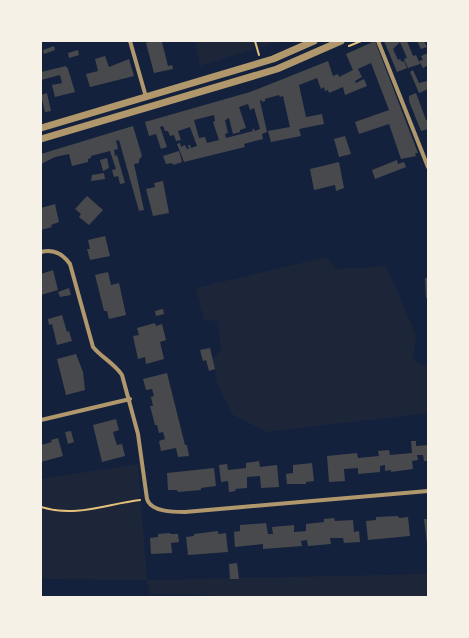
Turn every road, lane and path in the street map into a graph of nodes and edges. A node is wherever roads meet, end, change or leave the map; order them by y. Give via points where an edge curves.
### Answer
1 (130, 41) edge
2 (255, 41) edge
3 (314, 41) edge
4 (341, 41) edge
5 (378, 41) edge
6 (260, 57) dead end
7 (146, 97) junction
8 (41, 128) edge
9 (41, 139) edge
10 (428, 167) edge
11 (41, 252) edge
12 (130, 398) junction
13 (41, 420) edge
14 (428, 491) edge
15 (147, 499) junction
16 (41, 507) edge

1 - 7 street
2 - 6 path
3 - 7 street via 273,59
4 - 9 street via 277,69
5 - 10 street
7 - 8 street
11 - 12 street via 56,253 66,258 70,264 93,347 98,354 117,367
12 - 13 street
12 - 15 street via 142,452
14 - 15 street via 184,512 162,510 151,505
15 - 16 path via 79,512

